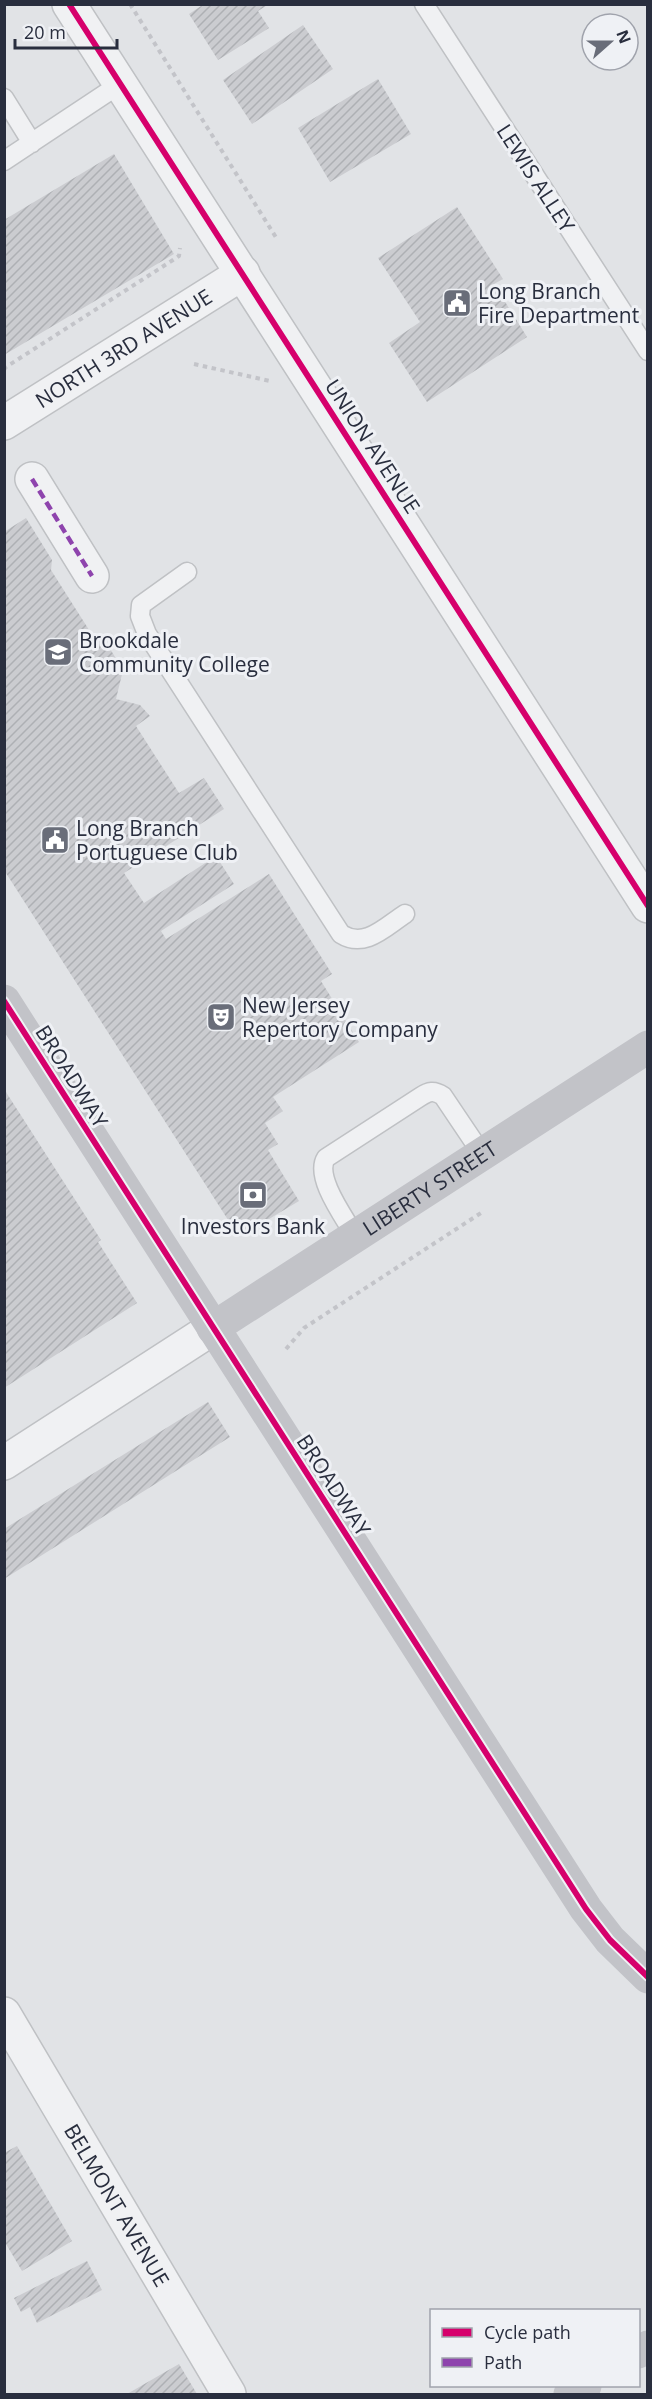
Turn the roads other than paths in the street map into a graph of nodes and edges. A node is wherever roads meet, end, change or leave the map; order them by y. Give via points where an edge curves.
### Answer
1 (69, 4) edge
2 (424, 4) edge
3 (120, 84) junction
4 (4, 98) edge
5 (32, 143) junction
6 (4, 161) edge
7 (243, 273) junction
8 (648, 351) edge
9 (4, 423) edge
10 (32, 479) dead end
11 (188, 572) dead end
12 (92, 576) dead end
13 (648, 906) edge
14 (405, 914) dead end
15 (4, 1001) edge
16 (648, 1047) edge
17 (482, 1154) junction
18 (355, 1236) junction
19 (213, 1329) junction
20 (4, 1463) edge
21 (648, 1977) edge
22 (4, 2014) edge
23 (229, 2394) edge

1 - 3 street, UNION AVENUE
2 - 8 lane, LEWIS ALLEY
3 - 5 lane
3 - 7 street, UNION AVENUE
4 - 5 lane
5 - 6 lane
7 - 9 street, NORTH 3RD AVENUE
7 - 13 street, UNION AVENUE
10 - 12 street
11 - 14 lane via 141,605 140,616 147,634 341,934 351,941 362,940
15 - 19 street, BROADWAY
16 - 17 street, LIBERTY STREET
17 - 18 street, LIBERTY STREET
17 - 18 lane via 443,1096 427,1092 326,1158 322,1165
18 - 19 street, LIBERTY STREET
19 - 20 street
19 - 21 street, BROADWAY via 586,1909 610,1940
22 - 23 street, BELMONT AVENUE

